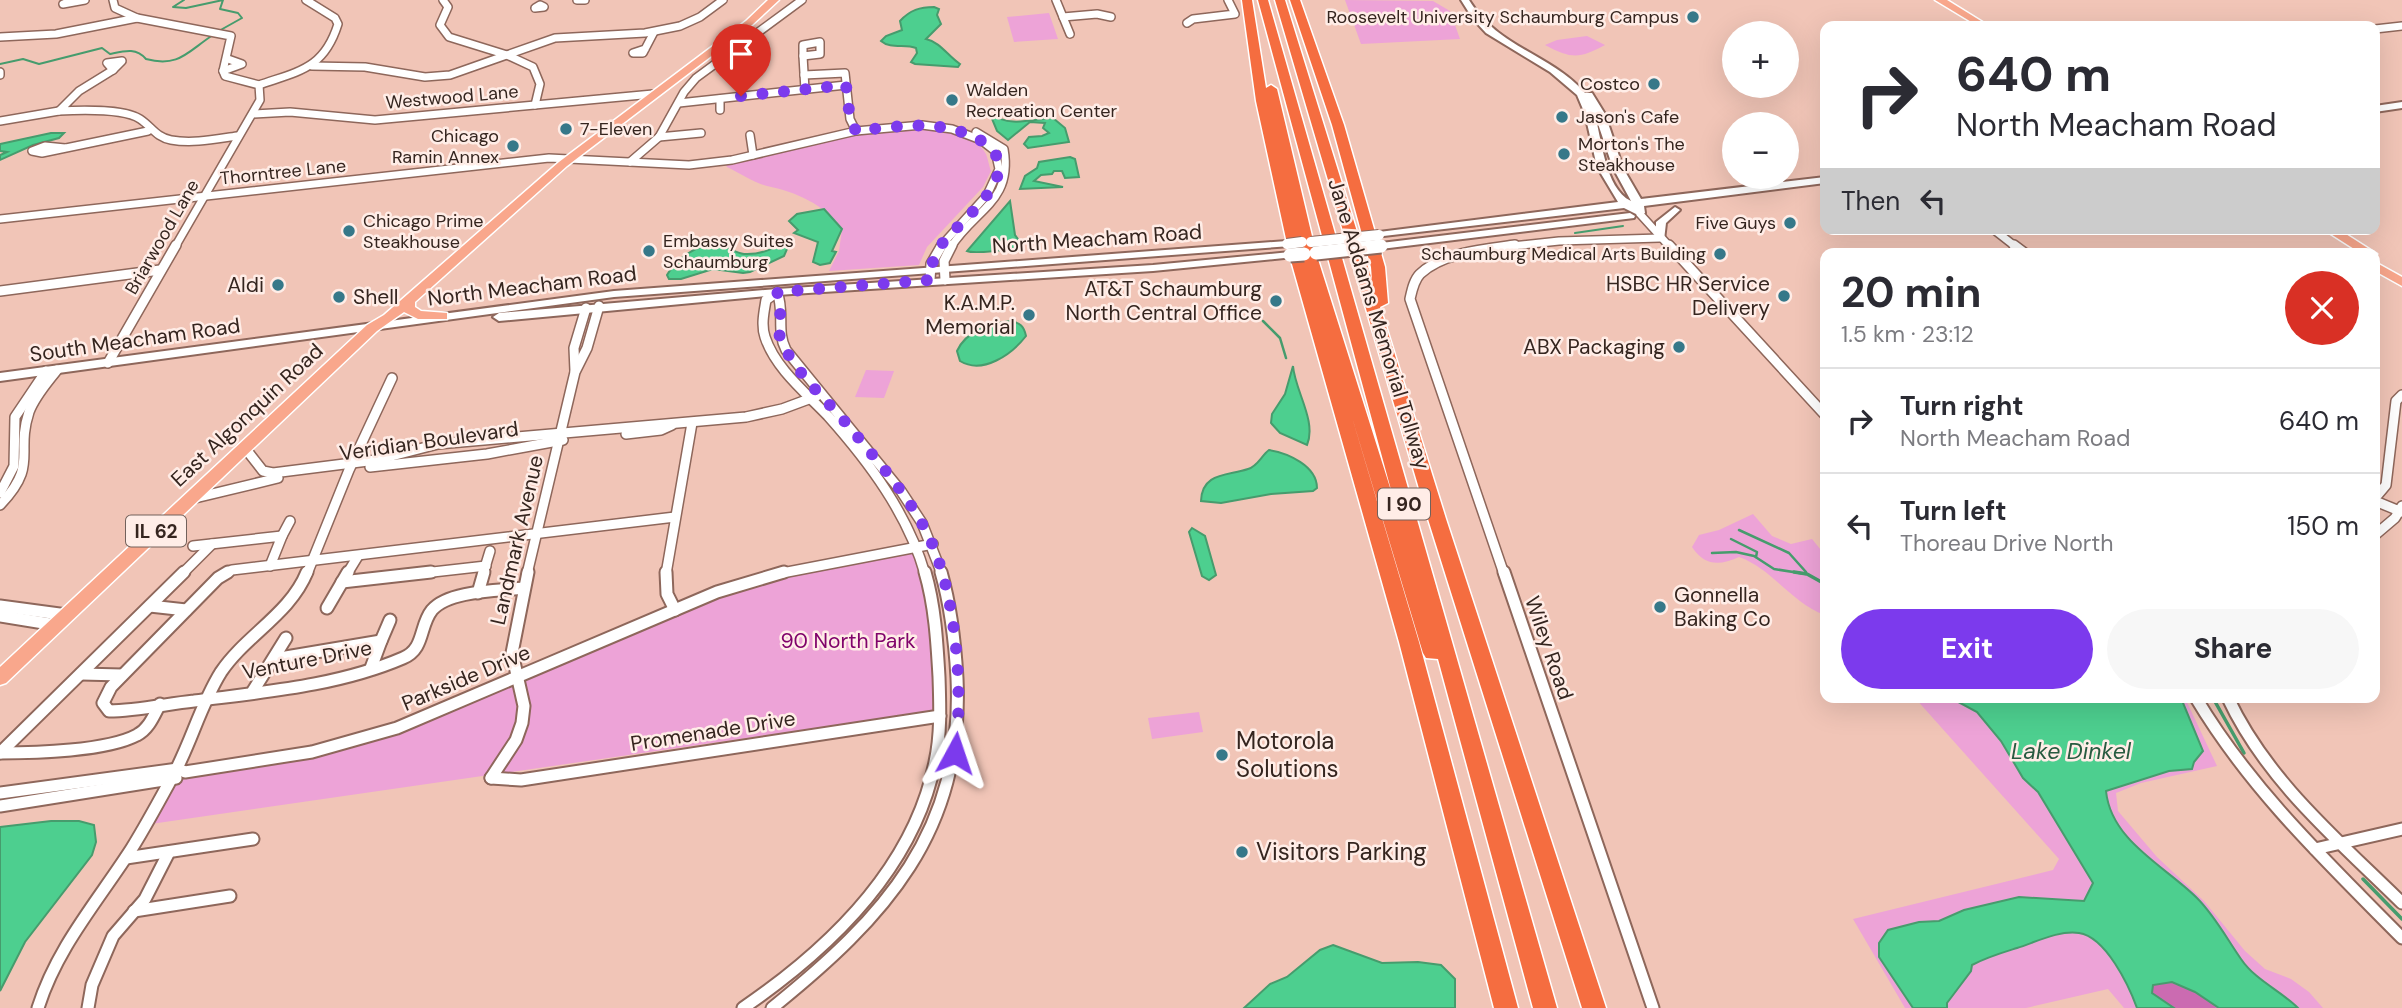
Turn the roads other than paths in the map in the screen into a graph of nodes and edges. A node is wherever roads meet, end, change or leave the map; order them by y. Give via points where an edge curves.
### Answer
1 (74, 0) edge
2 (85, 0) edge
3 (113, 0) edge
4 (306, 0) edge
5 (443, 0) edge
6 (555, 0) edge
7 (578, 0) edge
8 (585, 0) edge
9 (721, 0) edge
10 (774, 0) edge
11 (785, 0) edge
12 (802, 0) edge
13 (1056, 0) edge
14 (1228, 0) edge
15 (1247, 0) edge
16 (1261, 0) edge
17 (1280, 0) edge
18 (1295, 0) edge
19 (1465, 0) edge
20 (1476, 0) edge
21 (1927, 0) edge
22 (1940, 0) edge
23 (543, 6) dead end
24 (127, 13) junction
25 (1063, 17) junction
26 (1111, 17) dead end
27 (137, 18) junction
28 (1962, 21) edge
29 (1976, 21) edge
30 (114, 22) junction
31 (749, 23) junction
32 (1187, 23) dead end
33 (2402, 26) edge
34 (2380, 28) edge
35 (654, 33) junction
36 (1070, 34) dead end
37 (0, 37) edge
38 (645, 49) dead end
39 (507, 55) junction
40 (803, 56) dead end
41 (228, 59) junction
42 (312, 66) junction
43 (113, 70) dead end
44 (223, 71) junction
45 (804, 75) junction
46 (259, 85) junction
47 (846, 85) junction
48 (805, 90) junction
49 (653, 94) junction
50 (720, 99) junction
51 (679, 103) junction
52 (536, 105) junction
53 (2402, 105) edge
54 (2380, 108) edge
55 (720, 110) dead end
56 (59, 111) junction
57 (253, 114) junction
58 (2402, 114) edge
59 (2380, 117) edge
60 (0, 121) edge
61 (855, 129) junction
62 (148, 131) junction
63 (701, 133) dead end
64 (750, 135) dead end
65 (237, 136) junction
66 (659, 137) junction
67 (65, 148) dead end
68 (752, 153) junction
69 (569, 158) junction
70 (632, 160) junction
71 (1820, 181) edge
72 (1751, 190) junction
73 (1820, 191) edge
74 (204, 197) junction
75 (1741, 201) junction
76 (1636, 208) junction
77 (1675, 210) junction
78 (0, 219) edge
79 (2001, 235) edge
80 (2329, 235) edge
81 (2333, 235) edge
82 (1660, 238) junction
83 (1303, 248) junction
84 (2018, 248) edge
85 (2346, 248) edge
86 (2359, 248) edge
87 (2380, 259) edge
88 (2380, 269) edge
89 (160, 270) junction
90 (2402, 272) edge
91 (945, 274) junction
92 (931, 275) junction
93 (2402, 282) edge
94 (0, 291) edge
95 (777, 292) junction
96 (408, 301) junction
97 (593, 307) junction
98 (442, 316) junction
99 (372, 328) junction
100 (325, 334) junction
101 (1383, 335) junction
102 (276, 341) joint
103 (341, 358) junction
104 (108, 363) junction
105 (51, 370) junction
106 (0, 377) edge
107 (392, 378) dead end
108 (2402, 395) edge
109 (816, 396) junction
110 (1820, 410) edge
111 (692, 423) junction
112 (560, 437) junction
113 (245, 448) junction
114 (351, 466) junction
115 (0, 493) edge
116 (2380, 493) edge
117 (191, 499) junction
118 (2380, 501) edge
119 (0, 505) edge
120 (2401, 510) edge
121 (675, 517) junction
122 (290, 521) dead end
123 (2380, 531) edge
124 (538, 533) junction
125 (282, 536) junction
126 (212, 544) junction
127 (933, 544) junction
128 (193, 546) dead end
129 (917, 547) junction
130 (490, 551) dead end
131 (358, 556) junction
132 (312, 562) junction
133 (270, 566) junction
134 (486, 566) junction
135 (342, 582) junction
136 (524, 588) junction
137 (478, 593) junction
138 (0, 606) edge
139 (150, 606) junction
140 (327, 608) dead end
141 (186, 610) junction
142 (675, 610) junction
143 (0, 616) edge
144 (62, 620) junction
145 (390, 620) dead end
146 (286, 639) dead end
147 (381, 641) junction
148 (274, 659) junction
149 (371, 668) junction
150 (81, 674) junction
151 (123, 675) junction
152 (0, 678) edge
153 (517, 678) junction
154 (253, 691) junction
155 (207, 697) junction
156 (2199, 703) edge
157 (2231, 703) edge
158 (160, 704) junction
159 (940, 716) junction
160 (0, 753) edge
161 (178, 773) junction
162 (491, 778) joint
163 (0, 793) edge
164 (0, 806) edge
165 (2402, 829) edge
166 (253, 839) dead end
167 (2343, 843) junction
168 (2315, 849) junction
169 (169, 852) junction
170 (126, 858) junction
171 (230, 896) dead end
172 (2402, 903) edge
173 (134, 911) junction
174 (2402, 938) edge
175 (1538, 984) junction
176 (38, 1008) edge
177 (88, 1008) edge
178 (743, 1008) edge
179 (772, 1008) edge
180 (1506, 1008) edge
181 (1545, 1008) edge
182 (1594, 1008) edge
183 (1653, 1008) edge

1 - 2 street via 64,4
3 - 24 street via 115,8
4 - 42 street via 327,10 338,24 332,44
5 - 39 street via 448,7 440,25 443,32
6 - 23 street
7 - 8 street
9 - 35 street via 697,19
10 - 31 main road, East Algonquin Road / IL 62
11 - 31 main road, East Algonquin Road / IL 62
12 - 51 street via 696,78
13 - 25 street
14 - 32 street via 1235,15
15 - 180 highway via 1262,101 1297,257 1409,642
16 - 83 highway via 1256,5 1269,82
16 - 175 highway, Jane Addams Memorial Tollway / I 90
17 - 101 highway, Jane Addams Memorial Tollway / I 90
18 - 101 highway via 1338,125 1378,267
19 - 76 main road via 1487,30 1560,76 1581,95 1598,153 1616,191
20 - 76 main road via 1501,32 1564,72 1592,98
21 - 28 main road
22 - 29 main road
24 - 27 street
24 - 30 street
25 - 26 street
25 - 36 street
27 - 30 street
27 - 41 street via 231,36
30 - 37 street via 56,34
31 - 49 main road, East Algonquin Road / IL 62
33 - 34 street
35 - 38 street
35 - 39 street via 558,37
39 - 42 street via 474,69 421,78 367,67
39 - 52 street via 533,66 539,77
40 - 45 street
41 - 44 street
41 - 44 street via 242,64
42 - 46 street
43 - 56 street
44 - 46 street via 240,82
45 - 47 street via 843,72
45 - 48 street
46 - 57 street, Briarwood Lane via 260,100
47 - 48 street
47 - 61 street
48 - 50 street
49 - 52 street, Westwood Lane
49 - 69 main road, East Algonquin Road / IL 62 via 639,100
50 - 51 street
50 - 55 street
51 - 66 street
52 - 57 street, Westwood Lane via 374,120 319,113
53 - 54 main road
56 - 60 street
56 - 62 street via 125,114 140,119
57 - 65 street, Briarwood Lane
58 - 59 main road
61 - 68 street, Thorntree Lane
61 - 91 street via 910,121 944,123 988,137 1004,149 1009,168 1006,181 951,248
61 - 92 street via 909,125 952,129 995,151 996,180 940,247
62 - 65 street via 179,142
62 - 67 street
63 - 66 street
64 - 68 street
65 - 74 street, Briarwood Lane
66 - 70 street
68 - 70 street, Thorntree Lane
69 - 70 street, Thorntree Lane
69 - 74 street, Thorntree Lane
69 - 96 main road, East Algonquin Road / IL 62
69 - 99 main road, East Algonquin Road / IL 62 via 498,207 375,318
71 - 72 main road, North Meacham Road
72 - 75 main road
72 - 76 main road, North Meacham Road
73 - 75 main road, North Meacham Road
74 - 78 street, Thorntree Lane
74 - 89 street, Briarwood Lane
75 - 77 main road, North Meacham Road
76 - 77 main road, North Meacham Road
76 - 82 street
76 - 83 main road, North Meacham Road, bridge
77 - 82 main road via 1661,222
79 - 84 street
80 - 85 main road
81 - 86 main road
82 - 110 street
82 - 183 street, Wiley Road via 1556,241 1456,256 1419,275 1410,299
83 - 91 main road, North Meacham Road via 1153,268
83 - 175 highway
87 - 90 main road
88 - 93 main road
89 - 94 street
89 - 104 street, Briarwood Lane
91 - 92 main road, North Meacham Road
92 - 95 main road, North Meacham Road
92 - 98 main road, North Meacham Road via 632,292
95 - 97 main road, North Meacham Road
95 - 109 street via 781,341
96 - 98 main road via 413,313
96 - 99 main road, East Algonquin Road / IL 62
97 - 99 main road, North Meacham Road
97 - 112 street, Landmark Avenue via 574,350 575,372
98 - 99 main road, North Meacham Road
99 - 100 main road, North Meacham Road
99 - 103 main road, East Algonquin Road / IL 62
100 - 102 main road, North Meacham Road
100 - 103 main road via 342,344
101 - 182 highway, Jane Addams Memorial Tollway / I 90 via 1437,519
102 - 104 main road, South Meacham Road
103 - 113 main road, East Algonquin Road / IL 62
104 - 105 main road, South Meacham Road
105 - 106 main road, South Meacham Road
105 - 115 street via 15,417 14,466
105 - 119 street via 27,420 27,463 21,481
107 - 114 street
108 - 116 street via 2396,401 2386,485
109 - 111 street, Veridian Boulevard via 786,410 750,418
109 - 127 street via 892,479
109 - 129 street via 894,504
111 - 112 street, Veridian Boulevard via 661,430
111 - 121 street
112 - 114 street, Veridian Boulevard via 487,454
112 - 114 street, Veridian Boulevard via 438,444
112 - 124 street, Landmark Avenue
113 - 114 street, Veridian Boulevard via 262,471 273,473
113 - 117 main road, East Algonquin Road / IL 62
114 - 117 street, Veridian Boulevard via 261,480
114 - 132 street
117 - 144 main road, East Algonquin Road / IL 62
118 - 120 street
120 - 123 street
121 - 124 street
121 - 142 street via 666,575 667,594
122 - 125 street
124 - 131 street
124 - 136 street, Landmark Avenue
125 - 126 street
125 - 133 street
126 - 128 street
126 - 139 street
127 - 129 street, Parkside Drive
127 - 179 street via 948,594 957,683 957,737 943,797 923,846 879,909 837,955
129 - 142 street, Parkside Drive via 791,568
129 - 159 street via 937,634
130 - 134 street
131 - 132 street
131 - 135 street
132 - 133 street
132 - 155 street via 294,595 238,649
133 - 141 street via 232,570
134 - 135 street
134 - 137 street
135 - 140 street
136 - 137 street, Venture Drive
136 - 153 street, Landmark Avenue via 512,653
137 - 149 street, Venture Drive via 432,610 420,645 410,655
138 - 144 street
139 - 141 street
139 - 150 street
141 - 151 street
142 - 153 street, Parkside Drive
143 - 144 street
144 - 152 main road, East Algonquin Road / IL 62
145 - 147 street
146 - 148 street
147 - 148 street
147 - 149 street
148 - 154 street
149 - 154 street, Venture Drive
150 - 151 street
150 - 160 street
151 - 158 street, Venture Drive via 105,695 105,709
153 - 161 street, Parkside Drive via 397,728 338,746
153 - 162 street, Landmark Avenue via 523,723
154 - 155 street, Venture Drive
155 - 158 street, Venture Drive
155 - 161 street
156 - 168 street via 2246,776
157 - 167 street via 2273,772
158 - 160 street via 148,726 127,739 33,753
159 - 162 street, Promenade Drive via 521,780
159 - 178 street via 934,765 920,810 873,890 815,952
161 - 163 street, Parkside Drive
161 - 164 street, Parkside Drive
161 - 170 street
165 - 167 street
166 - 169 street
167 - 168 street
167 - 172 street
168 - 174 street
169 - 170 street
169 - 173 street via 156,881
170 - 176 street via 64,946
171 - 173 street
173 - 177 street via 109,946 92,985
175 - 181 highway, Jane Addams Memorial Tollway / I 90

